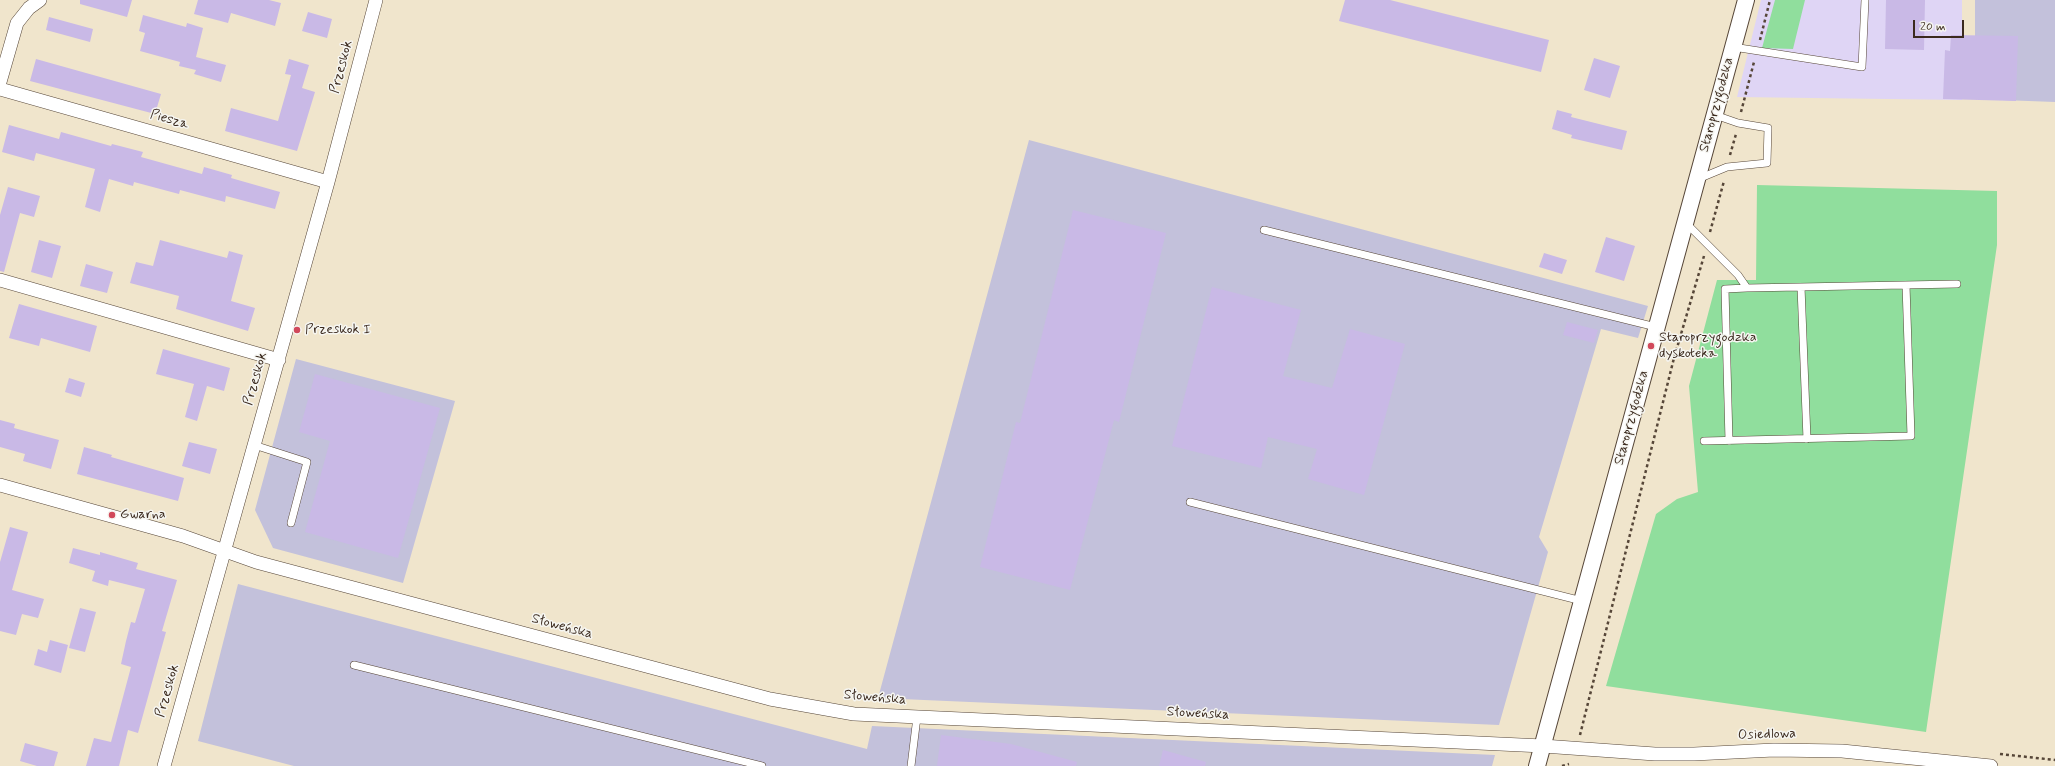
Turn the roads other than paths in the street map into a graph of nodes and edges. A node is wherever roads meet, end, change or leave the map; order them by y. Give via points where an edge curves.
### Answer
1 (40, 0) edge
2 (1746, 0) edge
3 (1865, 0) edge
4 (374, 1) edge
5 (1733, 47) junction
6 (0, 82) edge
7 (0, 89) edge
8 (1714, 115) junction
9 (1697, 180) junction
10 (328, 182) junction
11 (1685, 221) junction
12 (1264, 230) dead end
13 (0, 280) edge
14 (1957, 284) dead end
15 (1906, 285) junction
16 (1801, 287) junction
17 (1748, 288) junction
18 (1656, 327) junction
19 (278, 360) junction
20 (1807, 439) junction
21 (1704, 441) dead end
22 (1729, 441) junction
23 (254, 445) junction
24 (0, 485) edge
25 (1190, 502) dead end
26 (291, 523) dead end
27 (224, 551) junction
28 (1582, 601) junction
29 (354, 665) dead end
30 (917, 717) junction
31 (1543, 746) junction
32 (164, 766) edge
33 (762, 766) edge
34 (911, 766) edge
35 (1538, 766) edge
36 (1991, 766) edge

1 - 6 street via 29,8 17,23
2 - 5 street, Staroprzygodzka
3 - 5 lane via 1862,67
4 - 10 street, Przeskok
5 - 8 street, Staroprzygodzka
7 - 10 street, Piesza
8 - 9 street, Staroprzygodzka
8 - 9 lane via 1738,123 1768,128 1767,163 1727,167
9 - 11 street, Staroprzygodzka
10 - 19 street, Przeskok
11 - 17 lane
11 - 18 street, Staroprzygodzka
12 - 18 lane
13 - 19 street
14 - 15 lane
15 - 16 lane
15 - 20 lane via 1911,436
16 - 17 lane
16 - 20 lane
17 - 22 lane via 1725,289
18 - 28 street, Staroprzygodzka
19 - 23 street, Przeskok
20 - 22 lane
21 - 22 lane
23 - 26 lane via 307,462
23 - 27 street, Przeskok
24 - 27 street via 183,536
25 - 28 lane
27 - 30 street, Słoweńska via 256,562 770,699 854,714
27 - 32 street, Przeskok
28 - 31 street, Staroprzygodzka
29 - 33 lane
30 - 31 street, Słoweńska
30 - 34 lane
31 - 35 street, Staroprzygodzka
31 - 36 street, Osiedlowa via 1694,754 1774,750 1842,751

